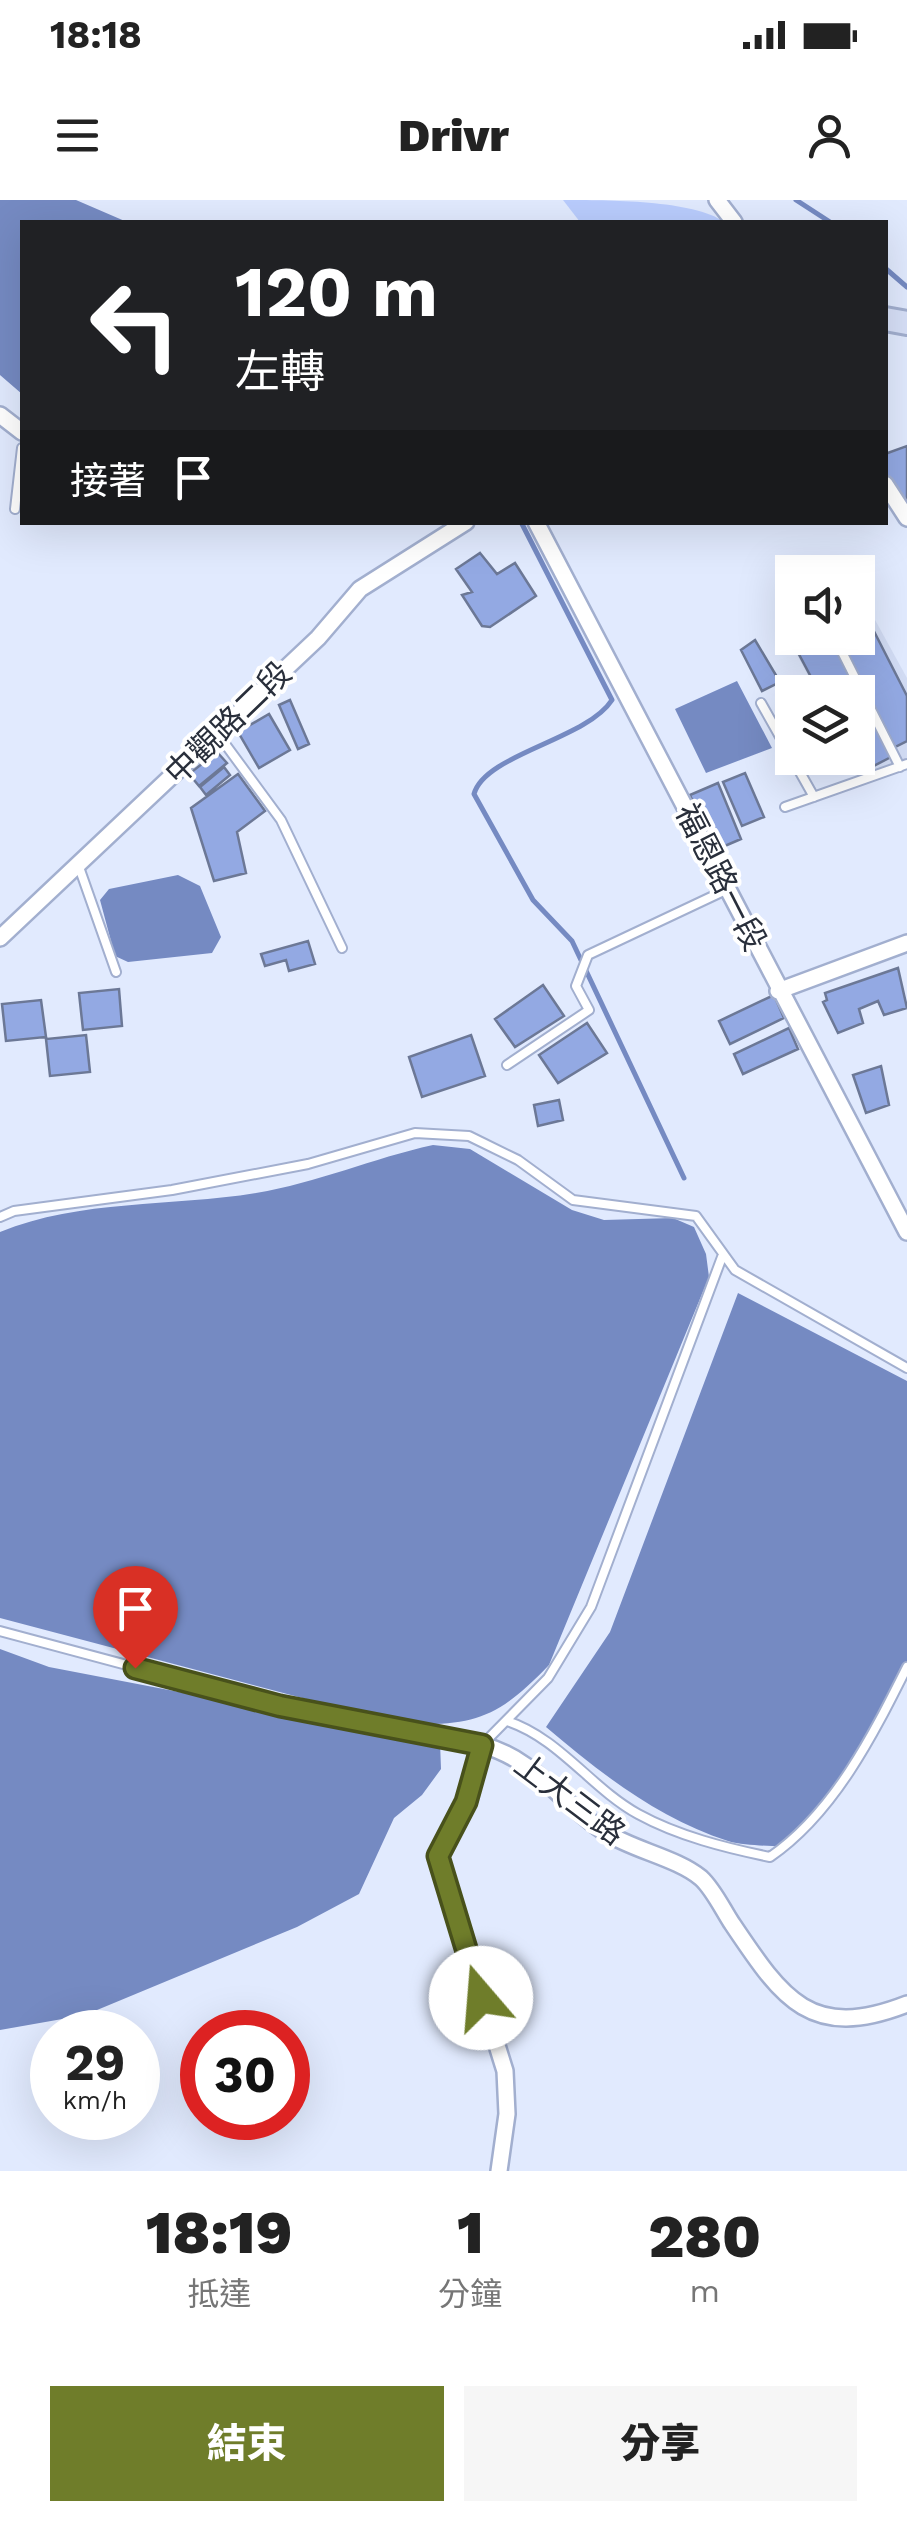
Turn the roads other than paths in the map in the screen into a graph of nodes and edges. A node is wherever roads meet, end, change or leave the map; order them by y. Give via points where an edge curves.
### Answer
1 (717, 200) edge
2 (732, 220) edge
3 (0, 415) edge
4 (20, 430) edge
5 (20, 465) edge
6 (888, 489) edge
7 (15, 509) dead end
8 (907, 518) edge
9 (461, 525) edge
10 (538, 525) edge
11 (844, 655) edge
12 (761, 703) dead end
13 (217, 733) junction
14 (904, 766) edge
15 (814, 797) junction
16 (785, 807) dead end
17 (79, 867) junction
18 (728, 889) junction
19 (0, 938) edge
20 (907, 944) edge
21 (342, 948) dead end
22 (116, 972) dead end
23 (778, 991) junction
24 (507, 1066) dead end
25 (0, 1217) edge
26 (907, 1232) edge
27 (722, 1257) junction
28 (907, 1368) edge
29 (0, 1631) edge
30 (907, 1667) edge
31 (507, 1721) junction
32 (482, 1745) junction
33 (907, 2004) edge
34 (498, 2171) edge

1 - 2 street
3 - 4 street
5 - 7 lane
6 - 8 street
9 - 13 street, 中觀路二段 via 360,589
10 - 18 street, 福恩路一段
11 - 14 lane
12 - 15 lane
13 - 17 street, 中觀路二段
13 - 21 lane via 281,820
14 - 15 lane
15 - 16 lane
17 - 19 street, 中觀路二段
17 - 22 lane
18 - 23 street, 福恩路一段
18 - 24 lane via 588,955 576,986 589,1010
20 - 23 street
23 - 26 street, 福恩路一段
25 - 27 lane via 308,1164 415,1133 469,1136 518,1160 573,1200 696,1216
27 - 28 lane
27 - 31 lane via 591,1608 548,1678
29 - 32 lane via 280,1706
30 - 31 lane via 876,1731 802,1835 770,1858 723,1848 638,1814 530,1728
31 - 32 lane
32 - 33 street, 上大三路 via 540,1772 605,1832 704,1881 768,1977 810,2013 864,2020
32 - 34 street, 上大三路 via 466,1802 438,1856 506,2072

